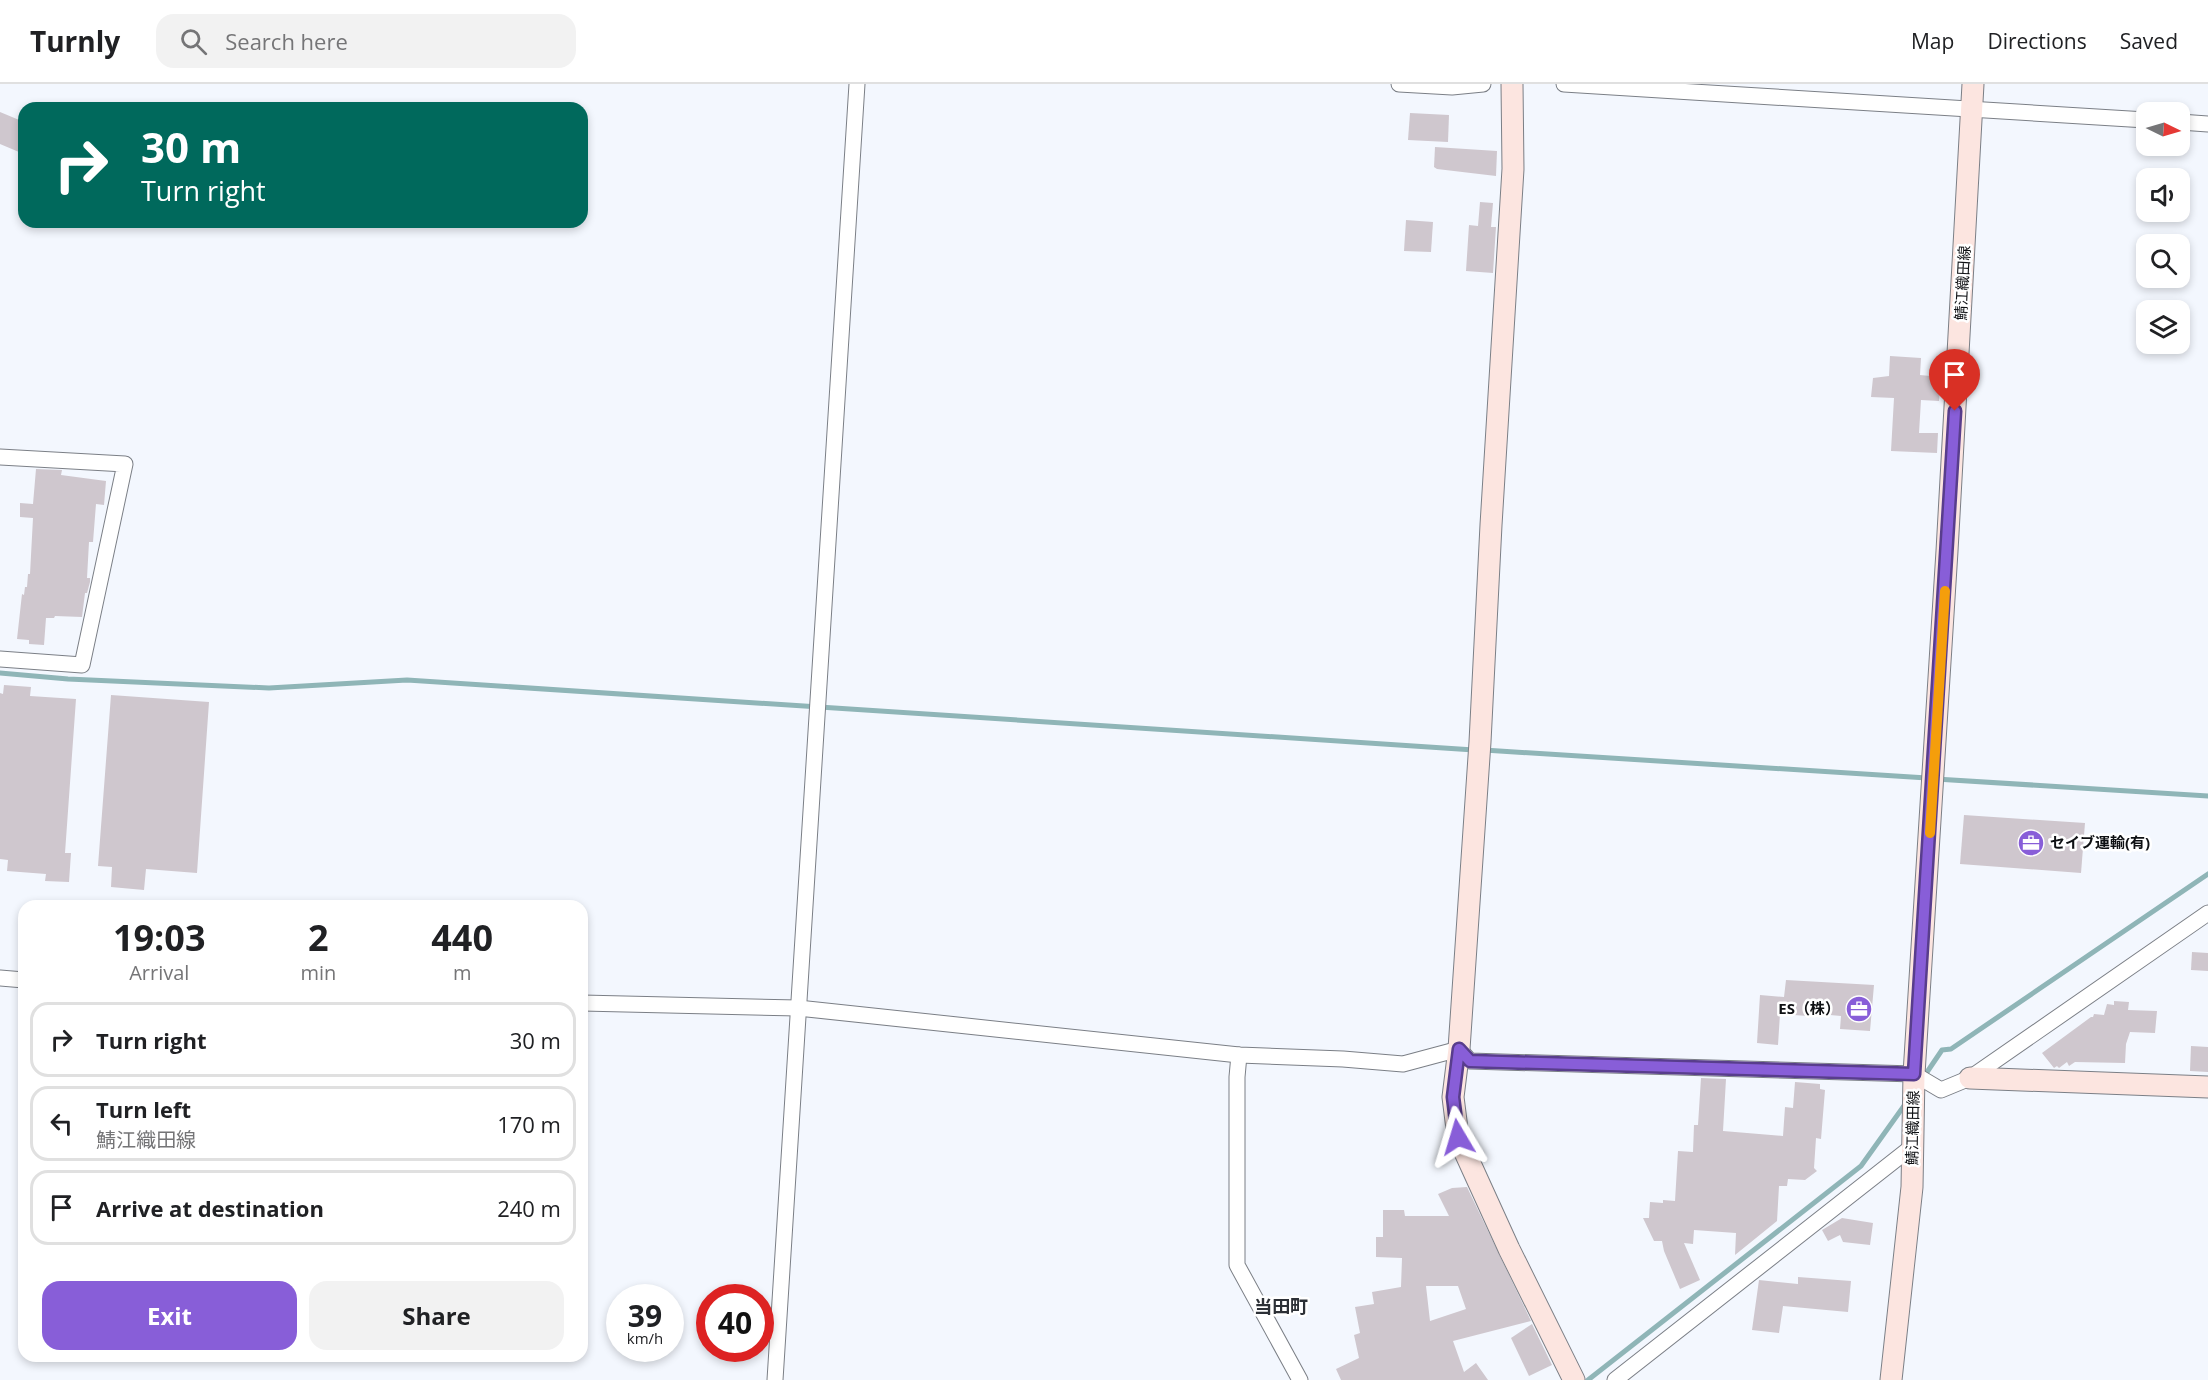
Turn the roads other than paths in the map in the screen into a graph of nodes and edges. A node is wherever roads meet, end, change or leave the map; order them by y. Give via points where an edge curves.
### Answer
1 (857, 84) edge
2 (1399, 84) edge
3 (1483, 84) edge
4 (1512, 84) edge
5 (1564, 84) edge
6 (1973, 84) edge
7 (1973, 109) junction
8 (2136, 119) edge
9 (2190, 123) edge
10 (2208, 124) edge
11 (0, 457) edge
12 (0, 659) edge
13 (2208, 913) edge
14 (0, 978) edge
15 (18, 980) edge
16 (588, 1004) edge
17 (798, 1008) junction
18 (1459, 1049) junction
19 (1239, 1055) junction
20 (1914, 1074) junction
21 (1970, 1078) junction
22 (2208, 1087) edge
23 (1913, 1146) junction
24 (776, 1380) edge
25 (1300, 1380) edge
26 (1574, 1380) edge
27 (1616, 1380) edge
28 (1891, 1380) edge

1 - 17 street
2 - 3 street
4 - 18 street via 1514,169
5 - 7 street
6 - 7 street, 鯖江織田線
7 - 8 street
7 - 20 street, 鯖江織田線
9 - 10 street
11 - 12 street via 125,464 82,665
13 - 21 street
14 - 15 street
16 - 17 street
17 - 19 street
17 - 24 street
18 - 19 street via 1403,1064
18 - 20 street via 1470,1061
18 - 26 street via 1453,1097 1458,1137
19 - 25 street via 1237,1265
20 - 21 street via 1941,1090
20 - 23 street, 鯖江織田線
21 - 22 street
23 - 27 street
23 - 28 street, 鯖江織田線

